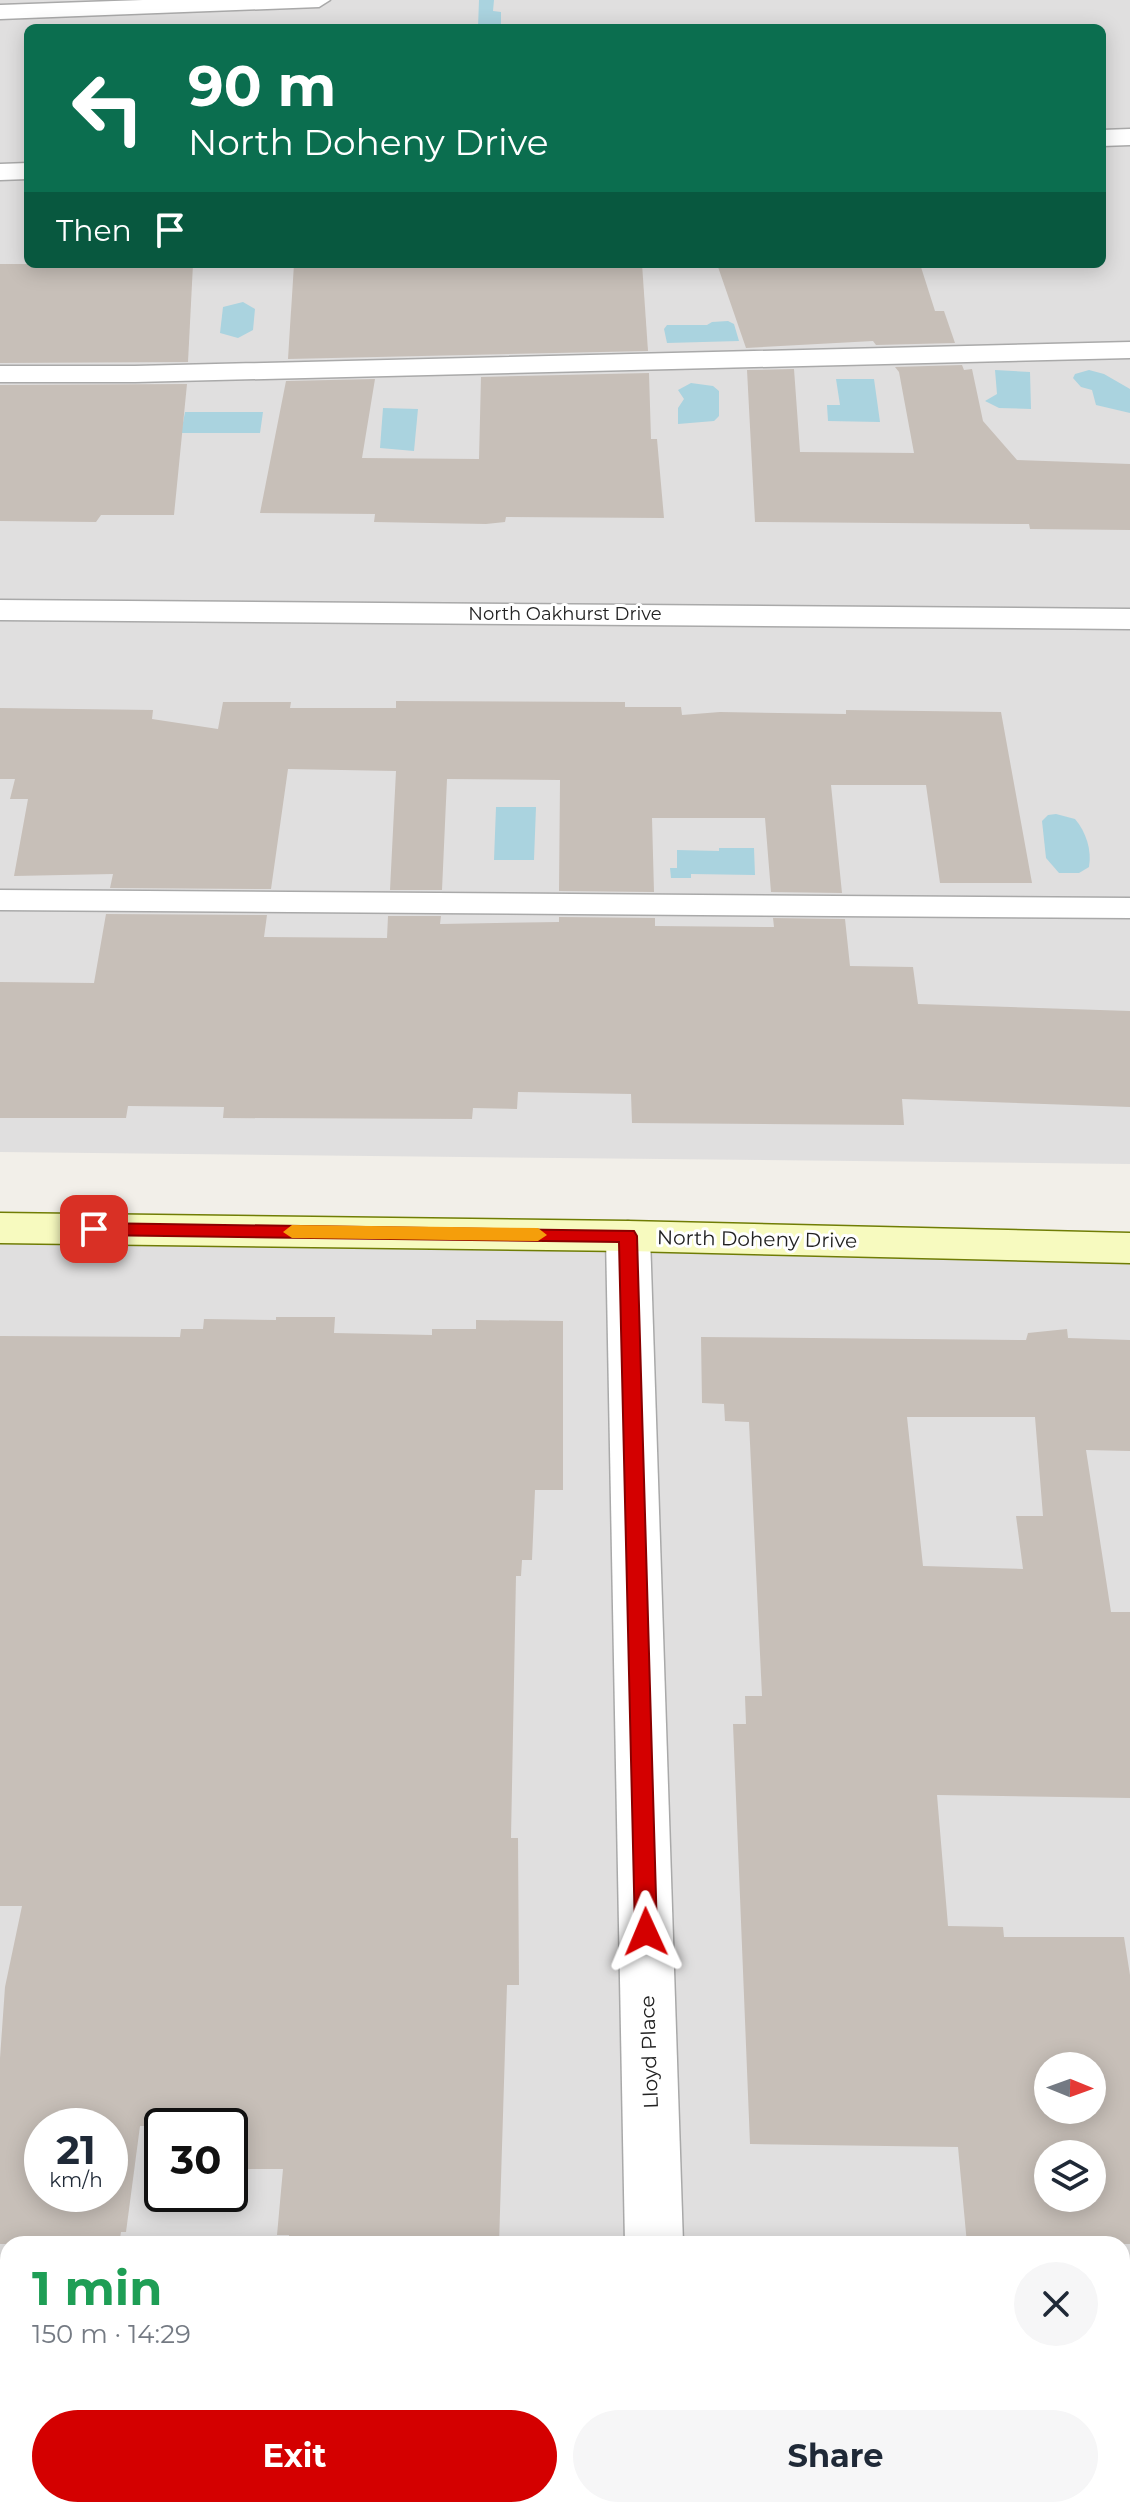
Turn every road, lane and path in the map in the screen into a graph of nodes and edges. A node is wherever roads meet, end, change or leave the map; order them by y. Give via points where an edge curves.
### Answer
1 (319, 0) edge
2 (0, 12) edge
3 (1130, 137) edge
4 (1106, 138) edge
5 (24, 171) edge
6 (0, 172) edge
7 (1130, 350) edge
8 (0, 374) edge
9 (0, 610) edge
10 (1130, 619) edge
11 (0, 900) edge
12 (1130, 908) edge
13 (0, 1228) edge
14 (628, 1236) junction
15 (1130, 1248) edge
16 (654, 2236) edge

1 - 2 lane
3 - 4 street
5 - 6 street
7 - 8 lane
9 - 10 street, North Oakhurst Drive
11 - 12 lane
13 - 14 main road, North Doheny Drive
14 - 15 main road, North Doheny Drive
14 - 16 street, Lloyd Place

